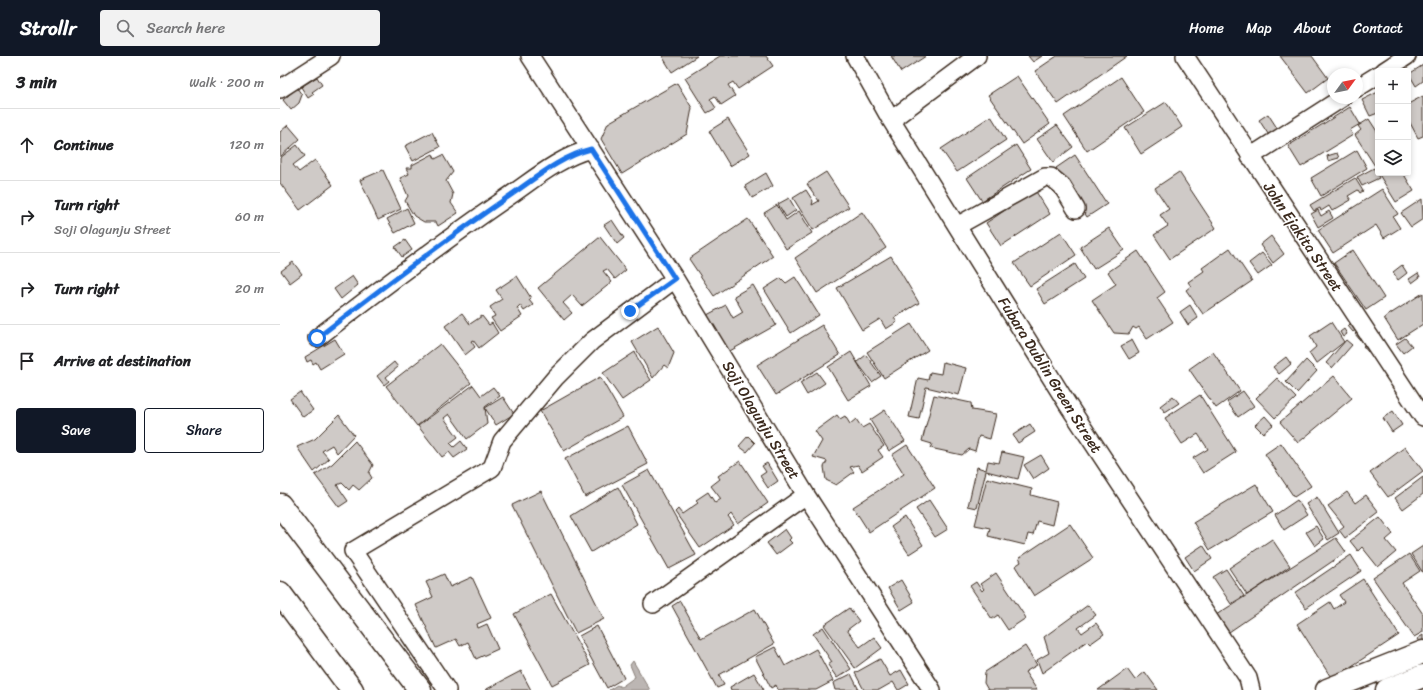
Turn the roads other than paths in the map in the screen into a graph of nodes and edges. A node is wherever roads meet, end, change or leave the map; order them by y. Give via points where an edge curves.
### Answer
1 (331, 56) edge
2 (530, 56) edge
3 (855, 56) edge
4 (977, 56) edge
5 (1185, 56) edge
6 (1407, 56) edge
7 (1389, 68) edge
8 (1375, 77) edge
9 (1363, 84) edge
10 (280, 88) edge
11 (1333, 104) edge
12 (891, 120) junction
13 (591, 149) junction
14 (1250, 157) junction
15 (1076, 209) dead end
16 (957, 226) junction
17 (675, 279) junction
18 (317, 338) dead end
19 (1423, 417) edge
20 (806, 495) junction
21 (280, 505) edge
22 (280, 593) edge
23 (653, 604) dead end
24 (1423, 652) edge
25 (1423, 676) edge
26 (352, 690) edge
27 (420, 690) edge
28 (446, 690) edge
29 (932, 690) edge
30 (1251, 690) edge
31 (1327, 690) edge
32 (1387, 690) edge

1 - 10 street
2 - 13 street, Soji Olagunju Street
3 - 12 street, Fubara Dublin Green Street
4 - 12 street
5 - 14 street, John Ejakita Street
6 - 7 street
8 - 9 street
11 - 14 street
12 - 16 street, Fubara Dublin Green Street
13 - 17 street, Soji Olagunju Street
13 - 18 street via 575,153 504,200 403,270
14 - 19 street, John Ejakita Street
15 - 16 street via 1062,186 1051,177 1045,177
16 - 30 street, Fubara Dublin Green Street via 1068,405 1248,678
17 - 20 street, Soji Olagunju Street
17 - 28 street via 592,341 555,378 502,441 492,468 353,551
20 - 23 street
20 - 29 street, Soji Olagunju Street
21 - 27 main road
22 - 26 main road
24 - 31 main road
25 - 32 main road

